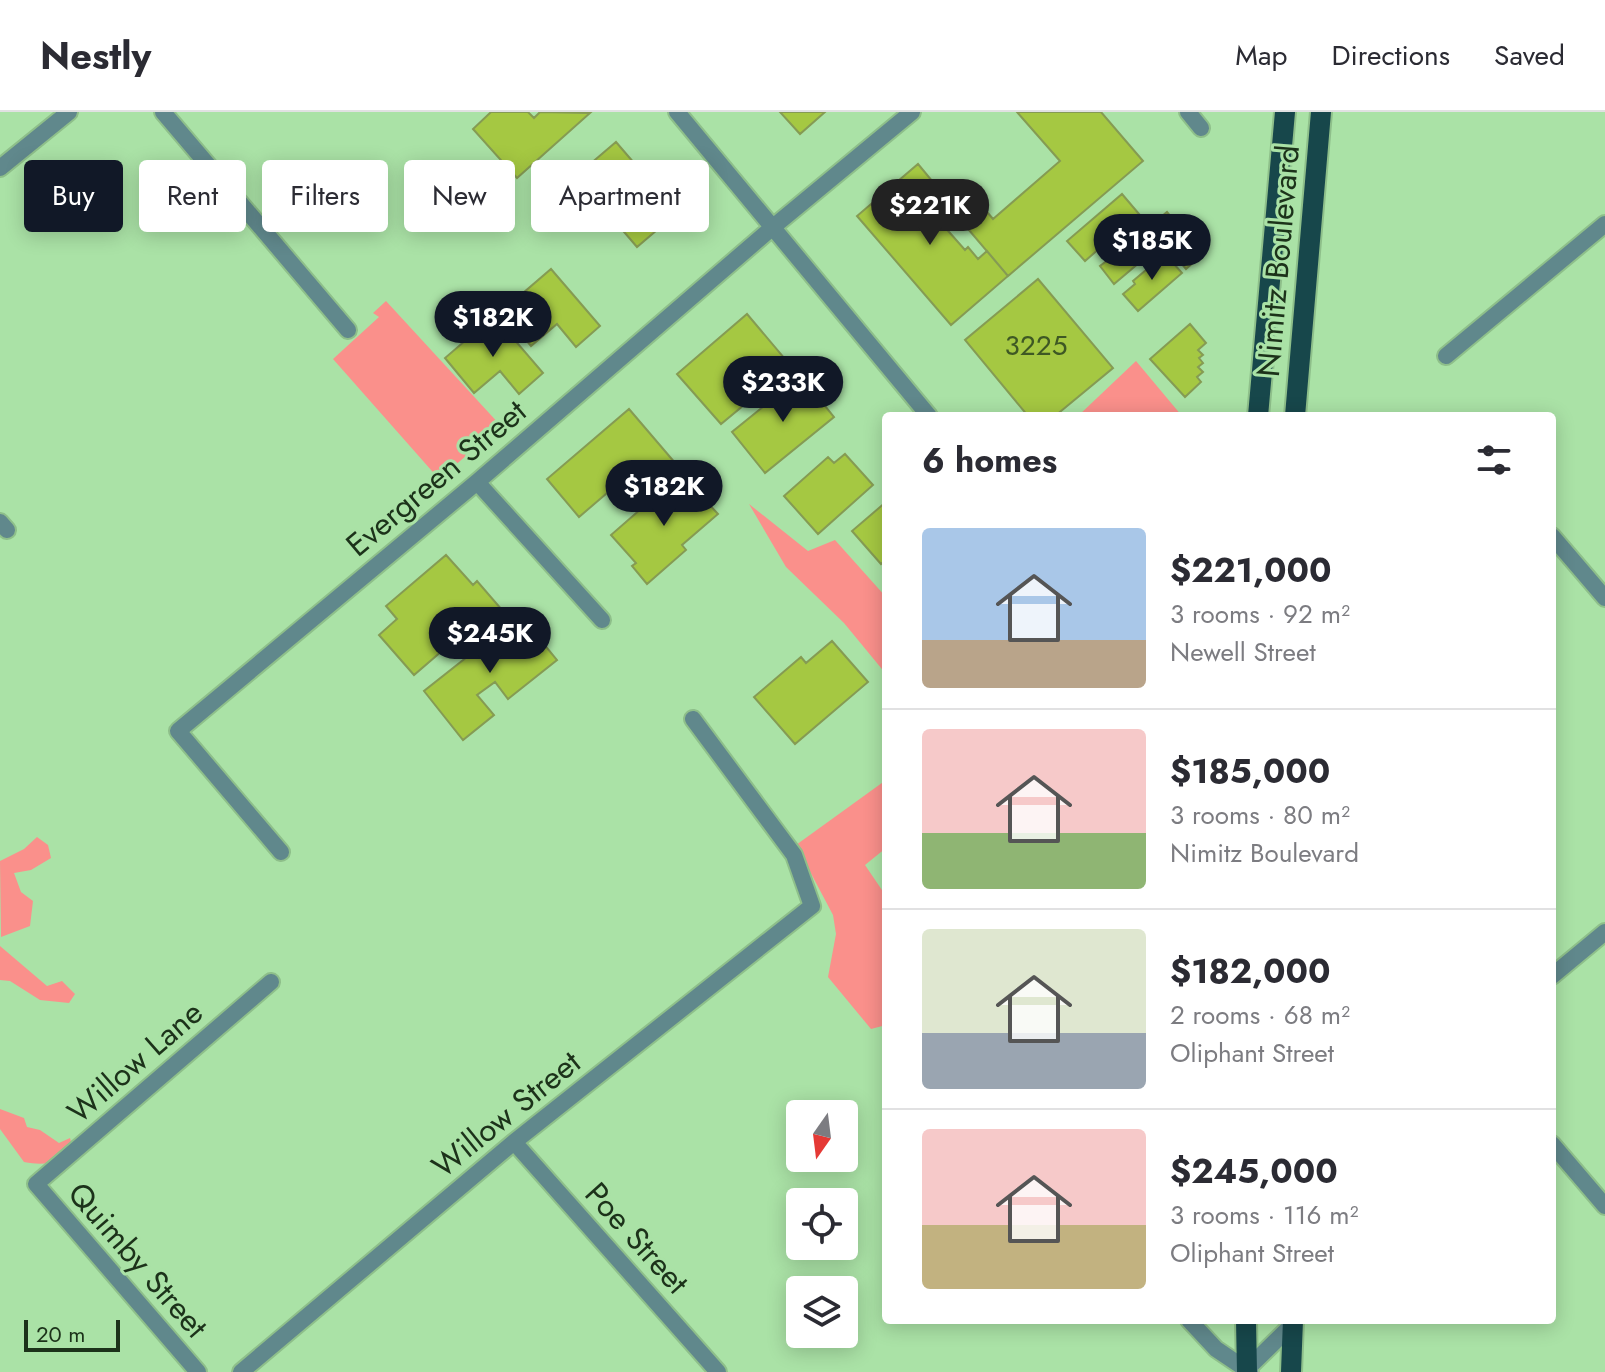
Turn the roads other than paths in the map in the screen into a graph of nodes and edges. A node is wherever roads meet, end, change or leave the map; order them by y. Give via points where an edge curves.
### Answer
1 (69, 112) edge
2 (163, 112) edge
3 (677, 112) edge
4 (912, 112) edge
5 (1188, 112) edge
6 (1285, 112) edge
7 (1321, 112) edge
8 (1201, 128) dead end
9 (0, 168) edge
10 (1605, 224) edge
11 (773, 227) junction
12 (348, 330) dead end
13 (1446, 356) dead end
14 (926, 412) edge
15 (1258, 412) edge
16 (1295, 412) edge
17 (477, 482) junction
18 (1556, 541) edge
19 (1605, 598) edge
20 (602, 620) dead end
21 (693, 719) dead end
22 (281, 852) dead end
23 (1605, 932) edge
24 (1556, 972) edge
25 (271, 982) dead end
26 (514, 1142) junction
27 (1556, 1149) edge
28 (36, 1184) joint
29 (1605, 1206) edge
30 (1193, 1324) edge
31 (1246, 1324) edge
32 (1291, 1324) edge
33 (1293, 1324) edge
34 (1248, 1371) edge
35 (198, 1372) edge
36 (241, 1372) edge
37 (718, 1372) edge
38 (1291, 1372) edge

1 - 9 street
2 - 12 street
3 - 11 street
4 - 11 street, Evergreen Street
5 - 8 street
6 - 15 main road, Nimitz Boulevard
7 - 16 main road, Nimitz Boulevard
10 - 13 street
11 - 14 street
11 - 17 street, Evergreen Street
17 - 20 street
17 - 22 street, Evergreen Street via 178,731
18 - 19 street
21 - 26 street, Willow Street via 794,855 812,906
23 - 24 street
25 - 28 street, Willow Lane
26 - 36 street, Willow Street
26 - 37 street, Poe Street
27 - 29 street
28 - 35 street, Quimby Street
30 - 34 street
31 - 34 main road
32 - 34 street
33 - 38 main road

